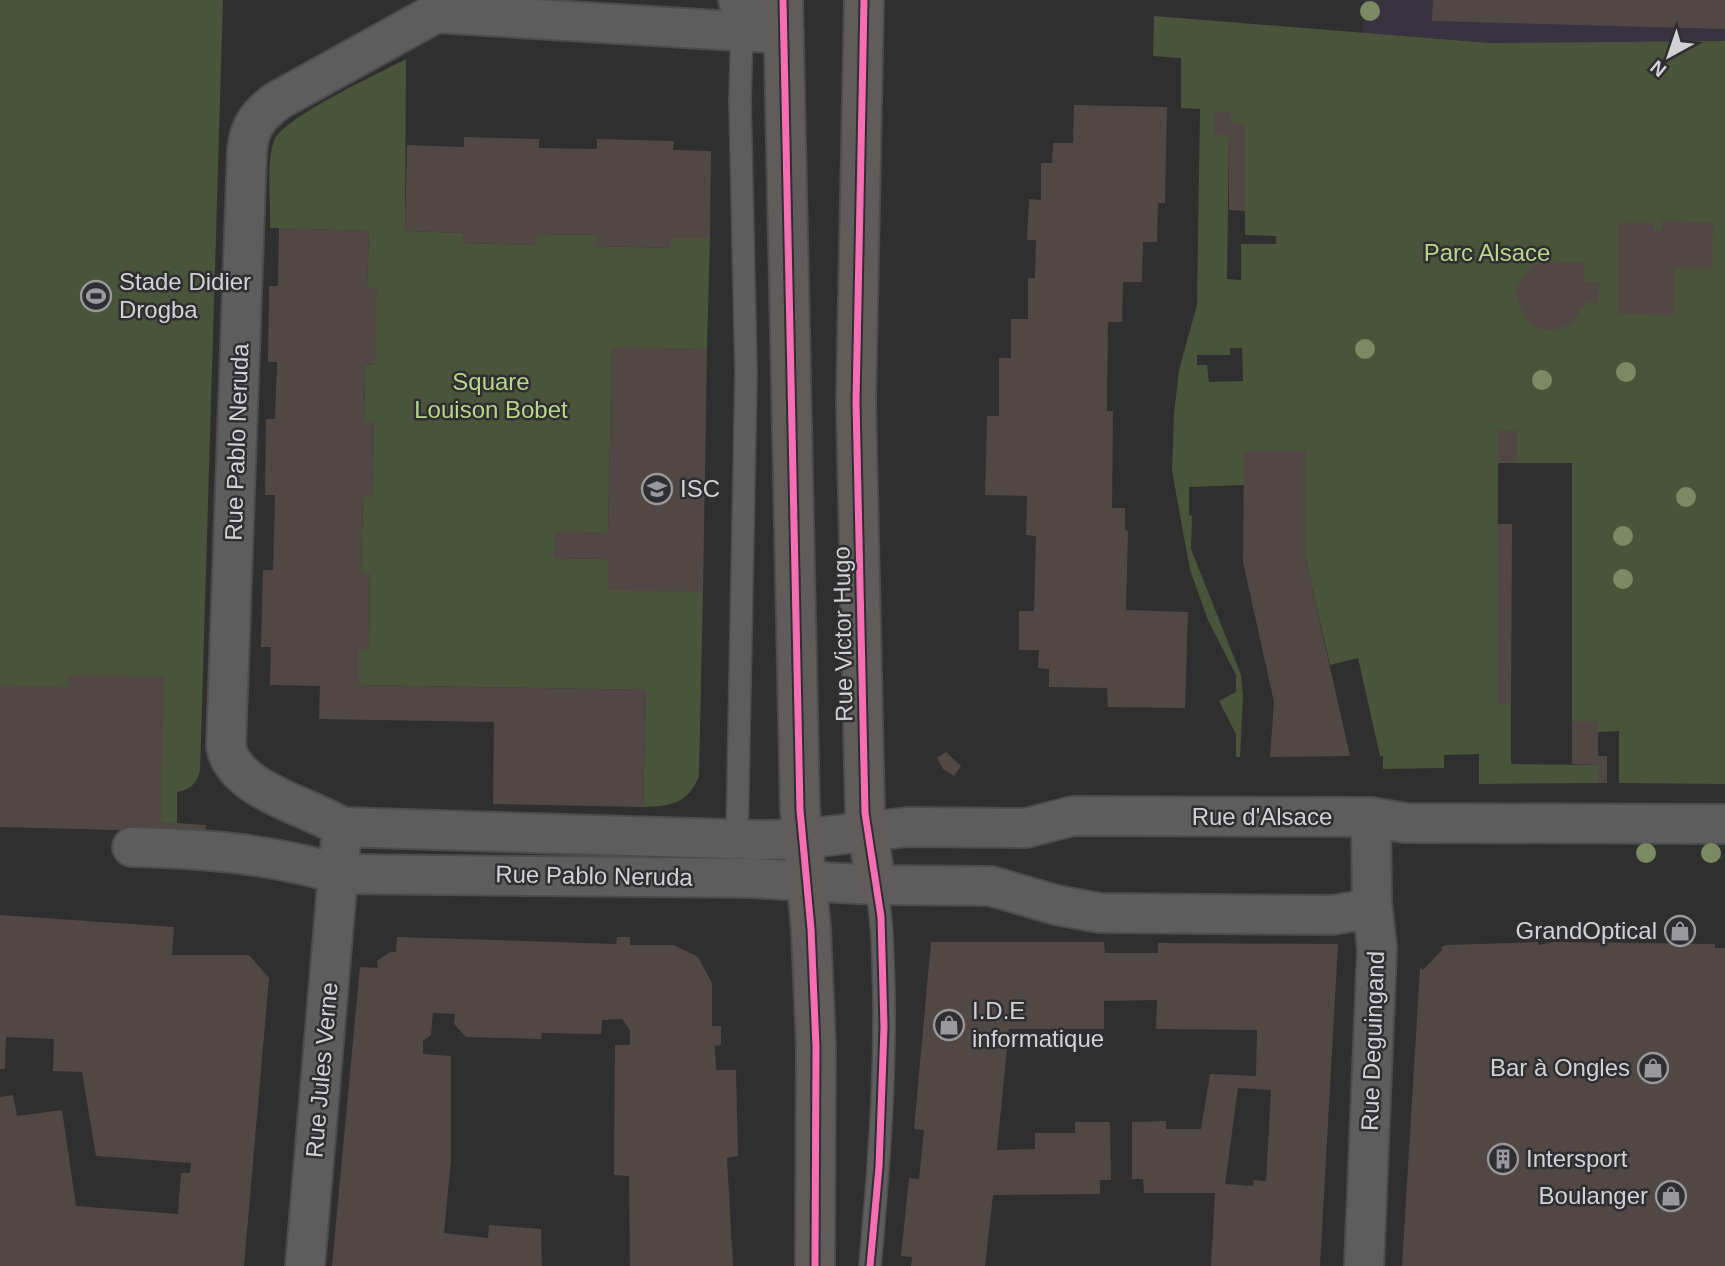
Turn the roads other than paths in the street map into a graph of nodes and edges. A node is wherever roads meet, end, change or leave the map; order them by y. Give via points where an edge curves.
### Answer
1 (864, 0) edge
2 (447, 6) edge
3 (759, 11) edge
4 (1371, 817) junction
5 (1725, 824) edge
6 (342, 827) junction
7 (867, 832) junction
8 (737, 839) junction
9 (802, 839) junction
10 (132, 847) dead end
11 (339, 874) junction
12 (807, 880) junction
13 (876, 885) junction
14 (1372, 903) junction
15 (305, 1266) edge
16 (815, 1266) edge
17 (870, 1266) edge
18 (1364, 1266) edge

1 - 7 main road, Rue Victor Hugo via 856,402
2 - 3 street, Rue Pablo Neruda
2 - 6 street, Rue Pablo Neruda via 277,100 254,122 248,138 226,746 231,762 251,783
3 - 8 lane
3 - 9 main road, Rue Victor Hugo
4 - 5 street, Rue d'Alsace via 1405,823
4 - 7 street, Rue d'Alsace via 1073,816 1026,828 908,827
4 - 14 street, Rue Deguingand
6 - 8 street, Rue Pablo Neruda
6 - 11 street
7 - 9 street, Rue d'Alsace
7 - 13 main road, Rue Victor Hugo
8 - 9 street, Rue Pablo Neruda
9 - 12 main road, Rue Victor Hugo
10 - 11 street, Rue Pablo Neruda via 234,851 284,858
11 - 12 street, Rue Pablo Neruda
11 - 15 street, Rue Jules Verne
12 - 13 street
12 - 16 main road, Rue Victor Hugo via 816,1047
13 - 14 street via 991,886 1100,913 1332,915
13 - 17 lane, Rue Victor Hugo via 884,1027
14 - 18 street, Rue Deguingand via 1377,948

